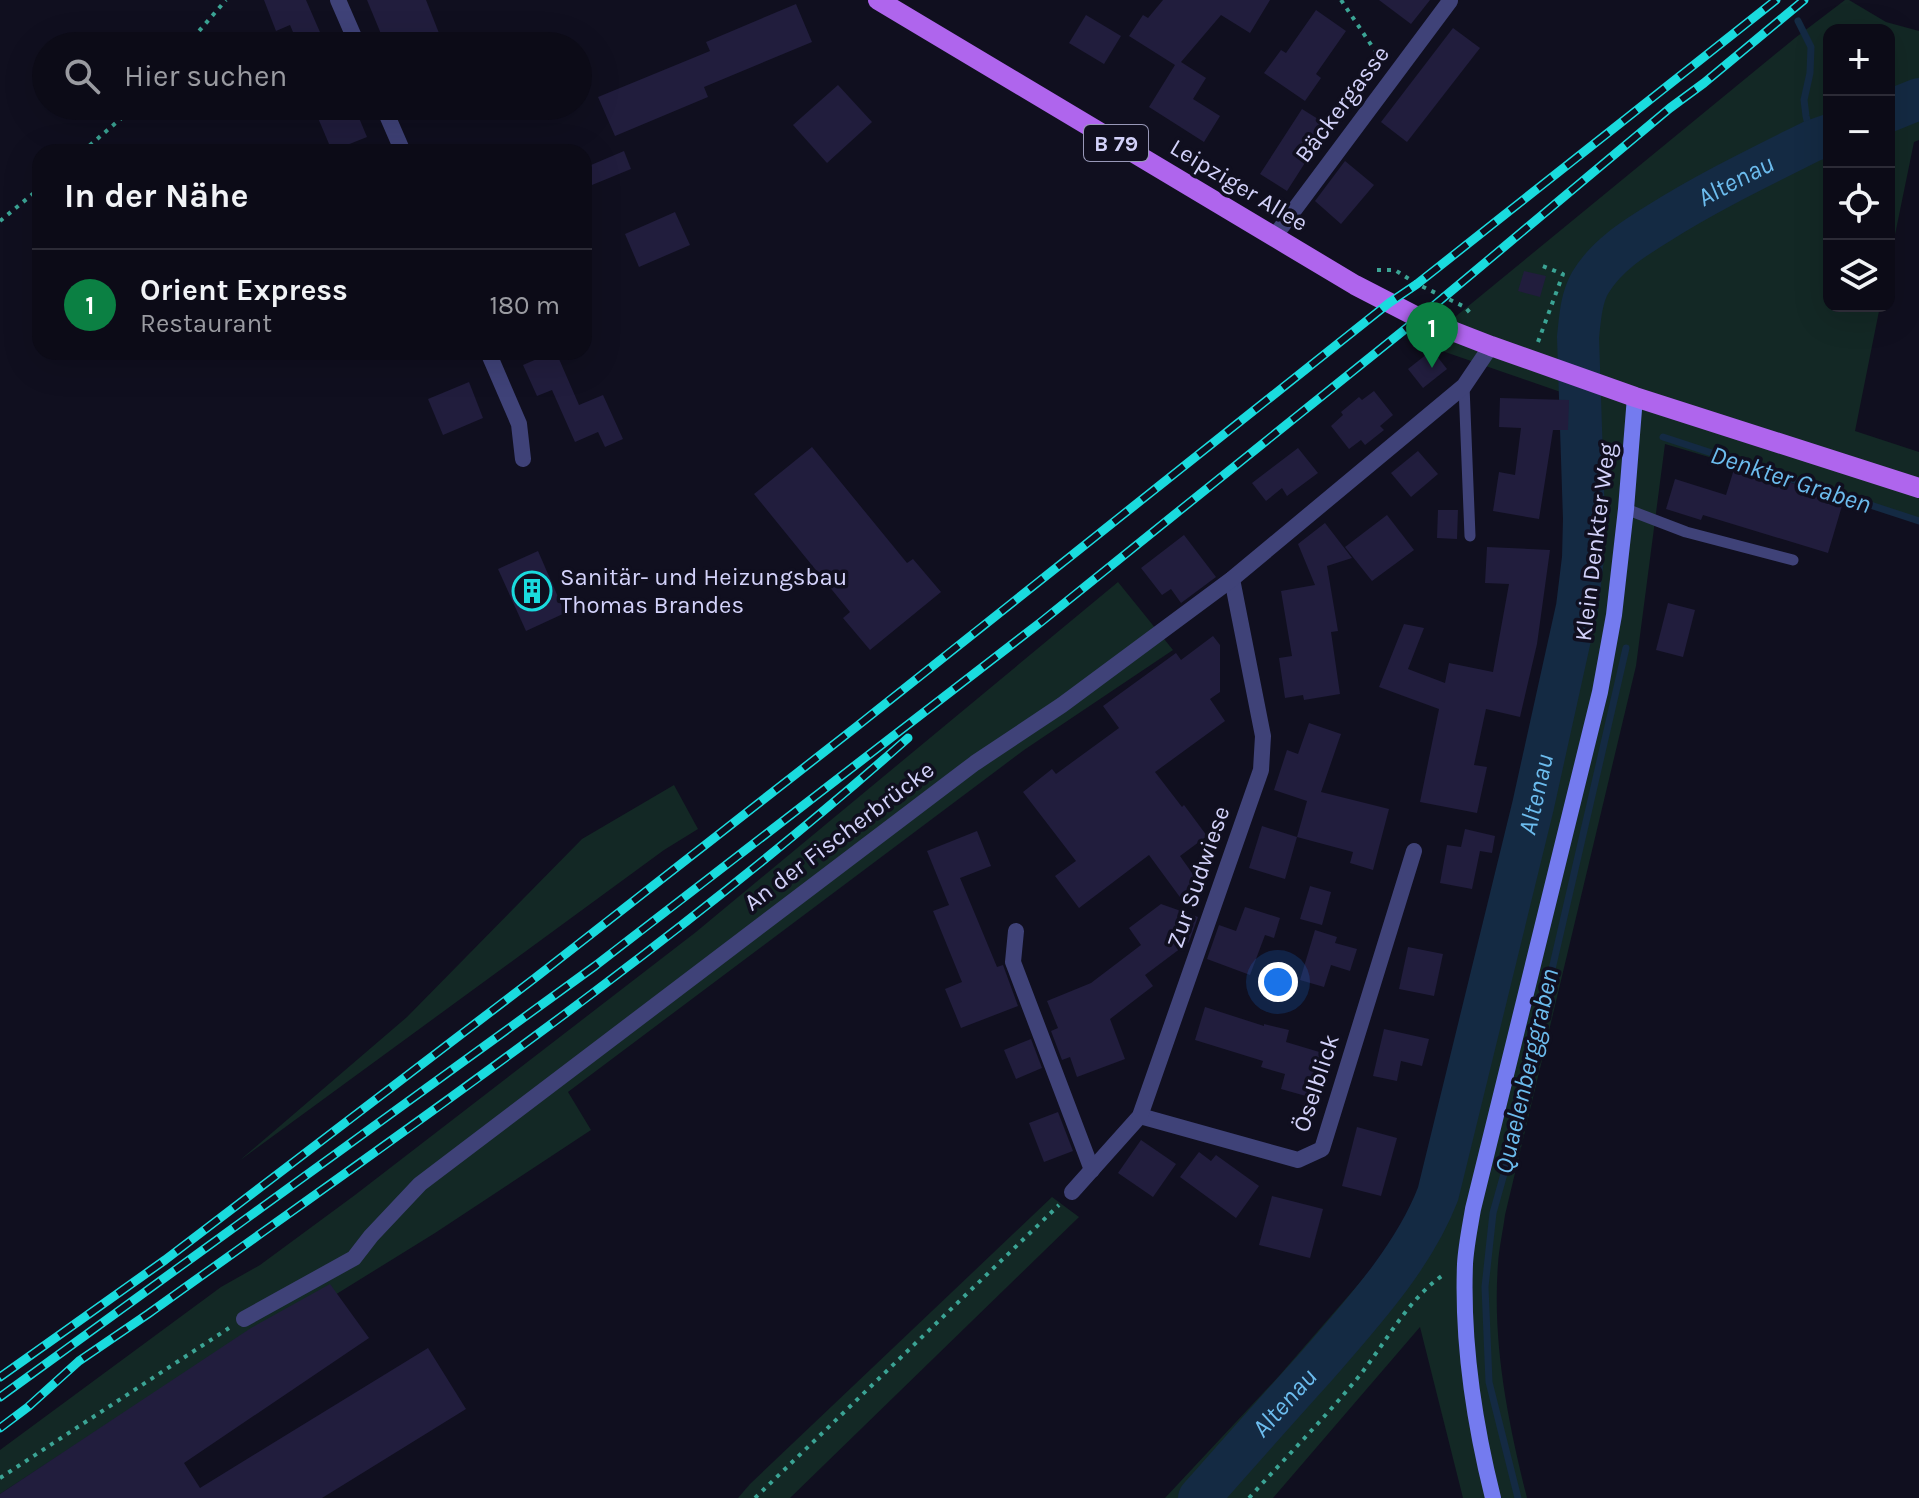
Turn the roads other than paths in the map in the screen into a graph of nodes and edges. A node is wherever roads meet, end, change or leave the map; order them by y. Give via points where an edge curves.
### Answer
1 (338, 0) edge
2 (878, 0) edge
3 (1451, 0) edge
4 (352, 32) edge
5 (389, 120) edge
6 (400, 144) edge
7 (1274, 237) junction
8 (1491, 346) junction
9 (491, 360) edge
10 (1464, 386) junction
11 (1635, 397) junction
12 (523, 459) dead end
13 (1919, 488) edge
14 (1626, 509) junction
15 (1470, 536) dead end
16 (1793, 560) dead end
17 (1232, 579) junction
18 (1414, 851) dead end
19 (1016, 931) dead end
20 (1140, 1116) junction
21 (1092, 1170) junction
22 (1072, 1192) road end
23 (244, 1319) road end
24 (1493, 1498) edge

1 - 4 street
2 - 7 main road, Leipziger Allee / B 79
3 - 7 street, Bäckergasse
5 - 6 street
7 - 8 main road, Leipziger Allee / B 79 via 1419,318
8 - 10 street, An der Fischerbrücke
8 - 11 main road, Leipziger Allee / B 79
9 - 12 street via 519,424
10 - 15 lane
10 - 17 street, An der Fischerbrücke
11 - 13 main road, B 79
11 - 14 street, Klein Denkter Weg
14 - 16 lane via 1686,532
14 - 24 street, Klein Denkter Weg via 1600,692 1473,1209 1465,1261 1468,1367
17 - 20 street, Zur Sudwiese via 1263,736 1261,770
17 - 23 street, An der Fischerbrücke via 975,763 420,1184 354,1258
18 - 20 street, Öselblick via 1322,1149 1298,1160
19 - 21 street via 1013,962
20 - 21 street, Zur Sudwiese
21 - 22 street, Zur Sudwiese

